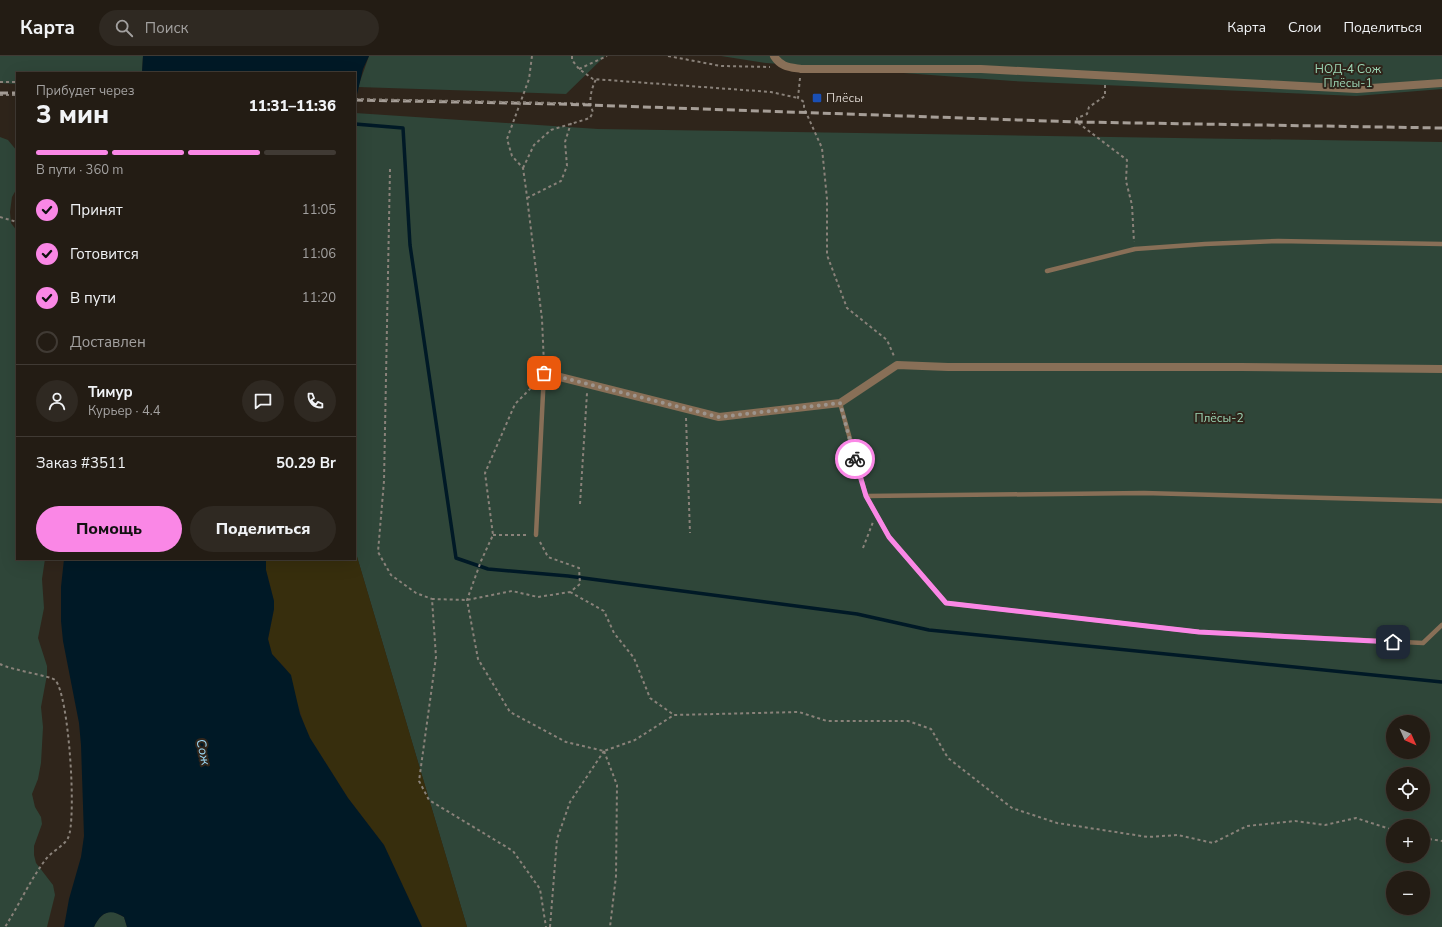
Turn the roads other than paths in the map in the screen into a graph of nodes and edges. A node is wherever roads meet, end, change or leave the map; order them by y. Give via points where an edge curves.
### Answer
1 (777, 59) edge
2 (1442, 83) edge
3 (1442, 244) edge
4 (1047, 271) dead end
5 (1442, 369) edge
6 (544, 373) joint
7 (840, 403) junction
8 (866, 496) junction
9 (1442, 501) edge
10 (536, 535) road end
11 (1442, 625) edge

1 - 2 street via 786,67 801,69 981,69 1357,89
3 - 4 lane via 1278,241 1135,249
5 - 7 street via 897,365
6 - 7 street via 719,417
6 - 10 lane
7 - 8 lane
8 - 9 lane via 1144,494
8 - 11 lane via 889,537 946,603 1199,632 1423,643

